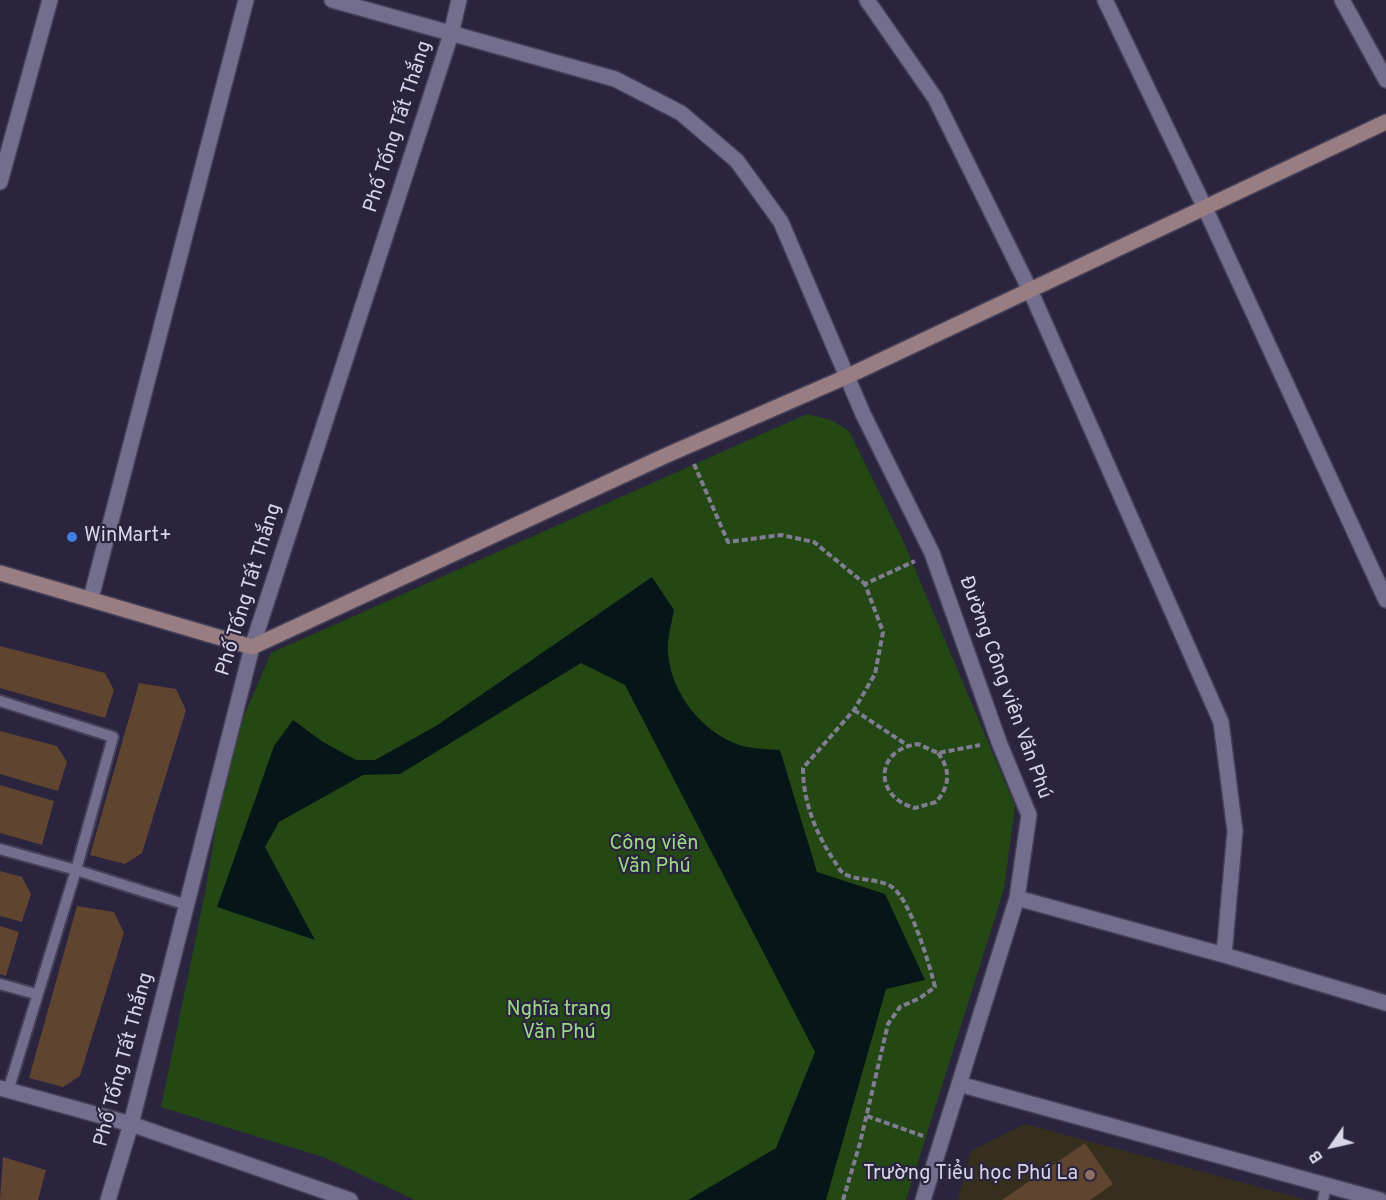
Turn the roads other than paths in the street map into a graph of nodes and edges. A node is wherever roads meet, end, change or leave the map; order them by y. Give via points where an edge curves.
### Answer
1 (50, 0) edge
2 (246, 0) edge
3 (332, 0) edge
4 (459, 0) edge
5 (867, 0) edge
6 (1105, 0) edge
7 (1342, 0) edge
8 (451, 34) junction
9 (1386, 80) edge
10 (1386, 122) edge
11 (0, 182) edge
12 (1205, 208) junction
13 (1030, 290) junction
14 (848, 376) junction
15 (0, 573) edge
16 (91, 598) junction
17 (1386, 600) edge
18 (252, 647) junction
19 (0, 701) edge
20 (0, 849) edge
21 (76, 870) junction
22 (1017, 898) junction
23 (186, 905) junction
24 (1224, 955) junction
25 (0, 984) edge
26 (36, 994) junction
27 (1386, 1003) edge
28 (959, 1084) junction
29 (4, 1089) edge
30 (131, 1124) junction
31 (1324, 1193) edge
32 (108, 1200) edge
33 (350, 1200) edge
34 (923, 1200) edge
35 (1380, 1200) edge

1 - 11 street
2 - 16 street
3 - 8 street, Đường Công viên Văn Phú
4 - 8 street, Phố Tống Tất Thắng
5 - 13 street via 935,98
6 - 12 street
7 - 9 street
8 - 14 street, Đường Công viên Văn Phú via 615,79 681,113 737,161 781,222
8 - 18 street, Phố Tống Tất Thắng
10 - 12 street
12 - 13 street
12 - 17 street
13 - 14 street
13 - 24 street via 1221,722 1234,831
14 - 18 street
14 - 22 street, Đường Công viên Văn Phú via 932,553 1029,815
15 - 16 street
16 - 18 street
18 - 23 street, Phố Tống Tất Thắng
19 - 21 lane via 113,737
20 - 21 lane
21 - 23 lane
21 - 26 lane
22 - 24 street
22 - 28 street, Đường Công viên Văn Phú
23 - 30 street, Phố Tống Tất Thắng
24 - 27 street
25 - 26 lane
26 - 29 lane
28 - 31 street
28 - 34 street, Đường Công viên Văn Phú
29 - 30 street
30 - 32 street, Phố Tống Tất Thắng
30 - 33 street
31 - 35 street

